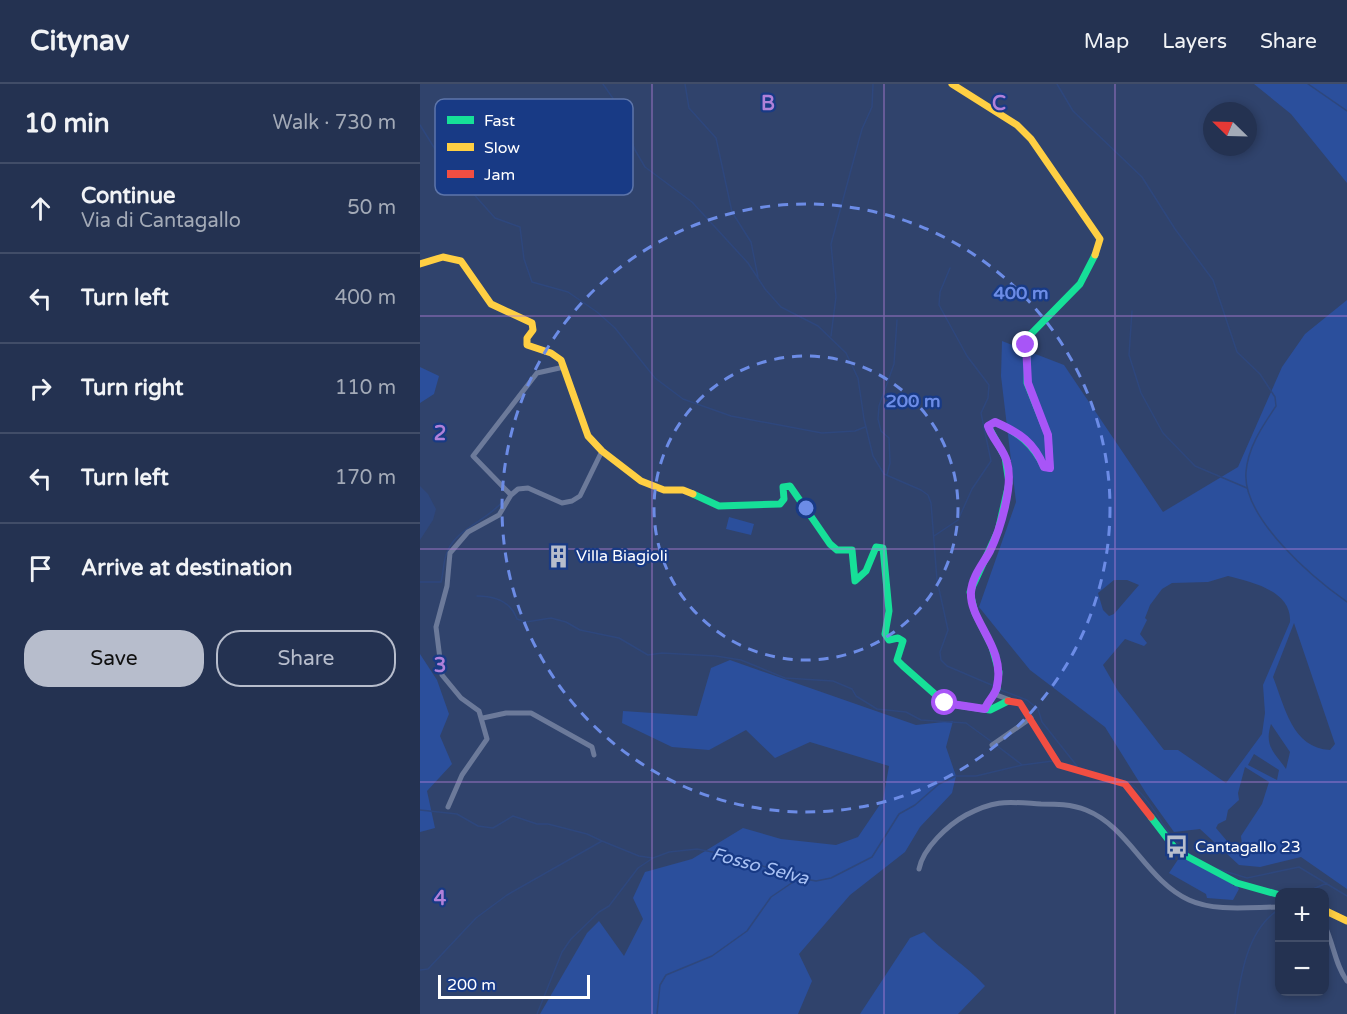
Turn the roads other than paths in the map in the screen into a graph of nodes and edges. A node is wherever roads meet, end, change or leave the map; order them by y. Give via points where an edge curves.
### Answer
1 (952, 84) edge
2 (420, 264) edge
3 (564, 368) junction
4 (602, 451) junction
5 (511, 495) junction
6 (996, 690) junction
7 (1010, 700) junction
8 (985, 709) junction
9 (483, 718) junction
10 (1031, 718) junction
11 (995, 744) dead end
12 (594, 755) dead end
13 (448, 807) dead end
14 (919, 869) dead end
15 (1275, 894) edge
16 (1275, 907) edge
17 (1329, 912) edge
18 (1347, 921) edge
19 (1329, 934) edge
20 (1347, 981) edge

1 - 6 street via 1017,125 1031,139 1100,239 1083,282 1028,337 1028,383 1048,435 1050,468 1044,467 1025,437 995,422 988,426 1007,461 1010,478 990,549 970,592 993,644
2 - 3 street via 443,257 461,261 491,304 532,323 527,345 551,353
3 - 4 street via 585,429
3 - 5 street via 537,373 473,456
4 - 5 street via 580,496 573,501 551,500 528,488
4 - 8 street via 648,484 664,490 683,490 719,506 780,504 784,499 783,487 789,486 830,544 837,550 852,550 855,581 865,571 876,547 883,548 889,611 885,634 889,640 903,641 897,660 945,703
5 - 9 street via 499,515 468,532 450,553 447,586 436,627 442,675
6 - 7 street
6 - 8 street
7 - 8 street
7 - 10 street via 1020,703
9 - 12 street via 531,713 592,747
9 - 13 street via 488,739 462,775
10 - 11 street
10 - 15 street via 1057,763 1125,784 1177,851 1237,883
14 - 16 street via 921,858 957,820 987,804 1009,800 1062,804 1088,810 1113,828 1167,887 1184,898 1202,905
17 - 18 street
19 - 20 street via 1336,961

